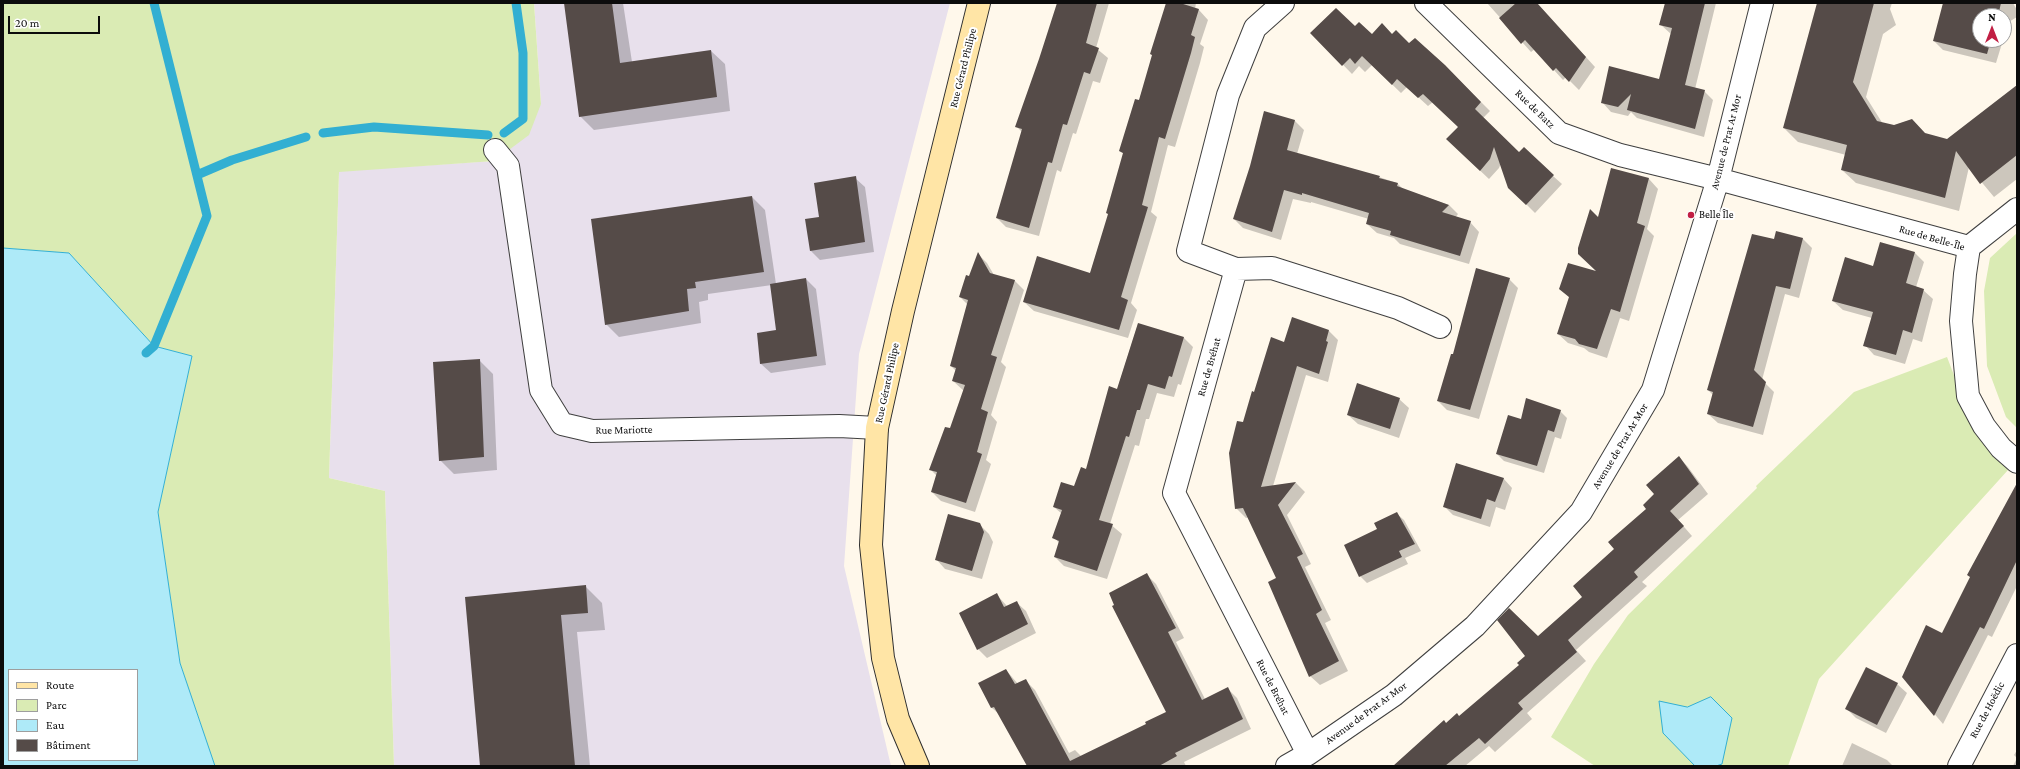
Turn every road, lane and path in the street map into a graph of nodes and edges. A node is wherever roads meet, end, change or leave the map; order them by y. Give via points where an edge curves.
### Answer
1 (979, 3) edge
2 (1282, 3) edge
3 (1426, 3) edge
4 (1762, 3) edge
5 (495, 150) dead end
6 (1718, 179) junction
7 (2017, 209) edge
8 (1970, 247) junction
9 (1236, 269) junction
10 (1440, 327) dead end
11 (877, 428) junction
12 (2017, 462) edge
13 (2017, 655) edge
14 (1308, 754) junction
15 (918, 766) edge
16 (1287, 766) edge
17 (1959, 766) edge

1 - 11 street, Rue Gérard Philipe via 903,311
2 - 9 street via 1255,28 1228,95 1188,251
3 - 6 street, Rue de Batz via 1559,132 1620,155
4 - 6 street, Avenue de Prat Ar Mor
5 - 11 street, Rue Mariotte via 508,166 541,390 562,424 592,431 838,426
6 - 8 street, Rue de Belle-Île
6 - 14 street, Avenue de Prat Ar Mor via 1653,390 1581,512 1475,626 1394,695
7 - 8 street
8 - 12 street, Rue de Belle-Île via 1961,321 1968,396 1984,426 2001,448
9 - 10 street via 1272,268 1398,308
9 - 14 street, Rue de Bréhat via 1174,493
11 - 15 street, Rue Gérard Philipe via 871,545 880,635 898,719
13 - 17 street, Rue de Hoëdic
14 - 16 street, Avenue de Prat Ar Mor

